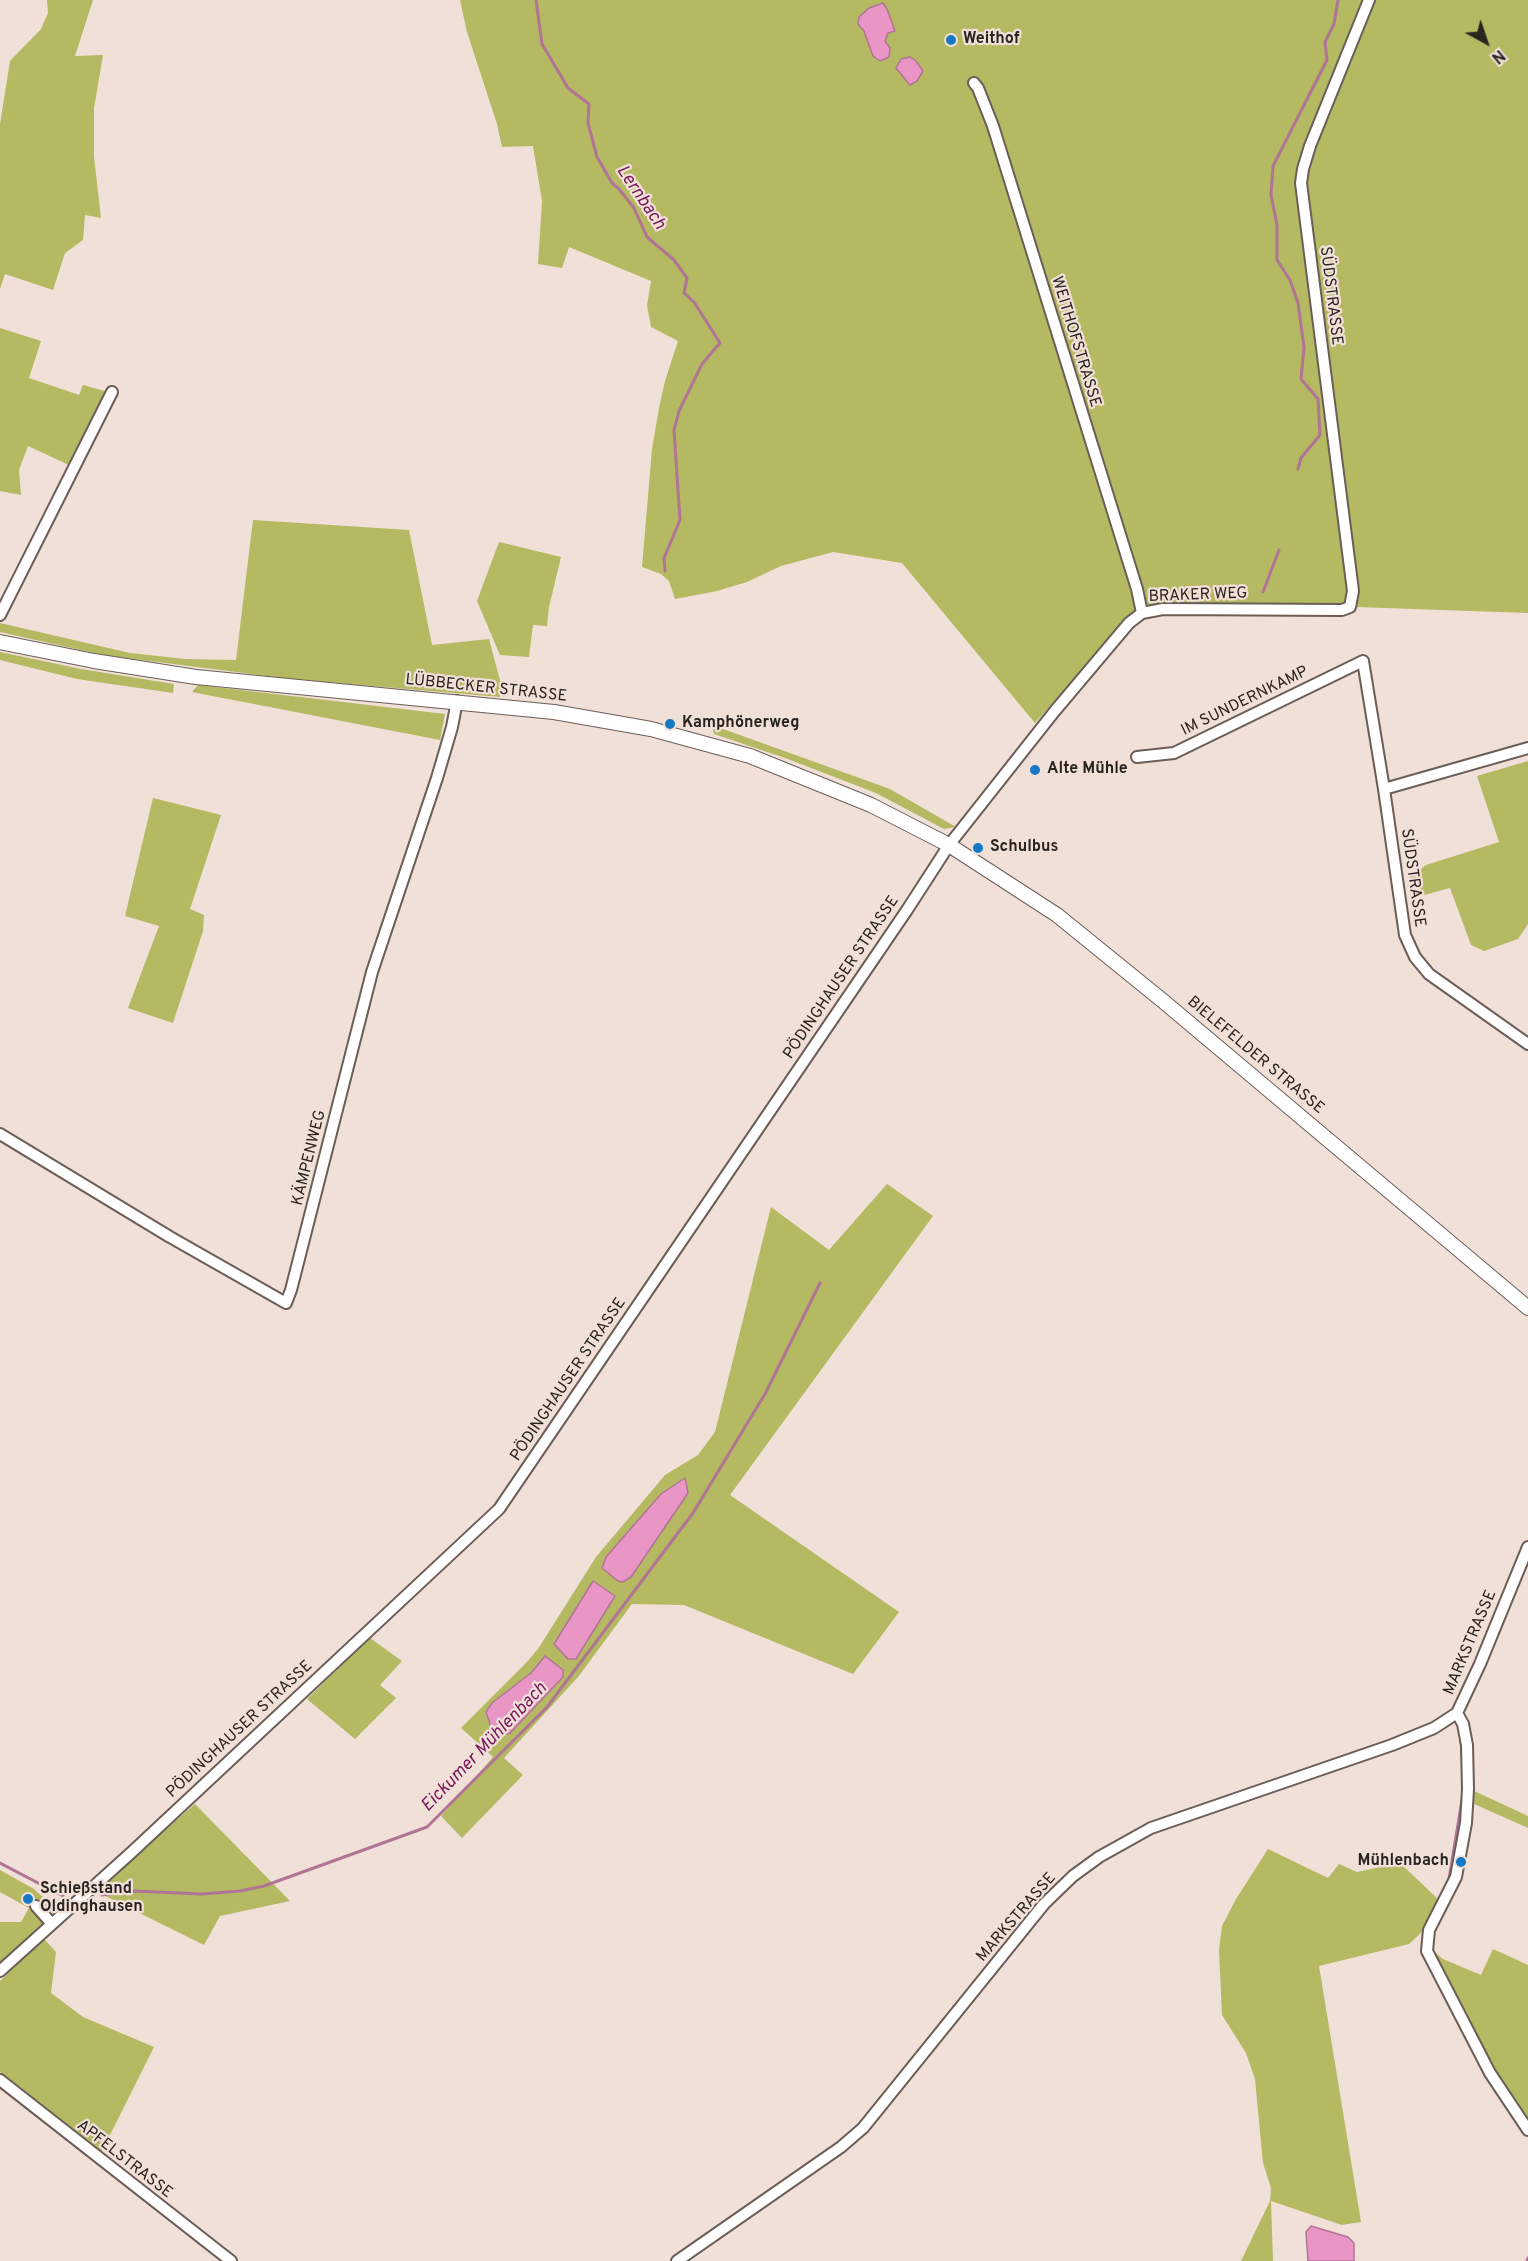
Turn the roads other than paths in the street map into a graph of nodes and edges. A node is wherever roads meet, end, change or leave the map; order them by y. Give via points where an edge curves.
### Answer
1 (1369, 0) edge
2 (974, 83) dead end
3 (112, 392) dead end
4 (1350, 607) joint
5 (1142, 613) junction
6 (0, 615) edge
7 (0, 642) edge
8 (1364, 661) joint
9 (457, 701) junction
10 (1054, 712) joint
11 (1528, 748) edge
12 (1137, 757) dead end
13 (1384, 789) junction
14 (949, 845) junction
15 (1528, 1044) edge
16 (0, 1134) edge
17 (1528, 1308) edge
18 (1528, 1547) edge
19 (1457, 1713) junction
20 (36, 1906) dead end
21 (52, 1924) junction
22 (0, 1971) edge
23 (0, 2080) edge
24 (1528, 2130) edge
25 (231, 2261) edge
26 (677, 2261) edge

1 - 4 street, SÜDSTRASSE via 1310,146 1301,183 1353,591
2 - 5 street, WEITHOFSTRASSE via 993,126
3 - 6 street
4 - 5 street, BRAKER WEG via 1164,609
5 - 10 street, BRAKER WEG via 1122,630
7 - 9 main road, LÜBBECKER STRASSE via 196,677
8 - 12 street, IM SUNDERNKAMP via 1174,753
8 - 13 street, SÜDSTRASSE
9 - 14 main road, LÜBBECKER STRASSE via 554,712 702,742 790,771 871,805
9 - 16 street, KÄMPENWEG via 437,778 372,972 286,1303
10 - 14 street, PÖDINGHAUSER STRASSE
11 - 13 street
13 - 15 street, SÜDSTRASSE via 1405,935 1415,957 1429,974
14 - 17 main road, BIELEFELDER STRASSE via 1057,915
14 - 21 street, PÖDINGHAUSER STRASSE via 499,1509
18 - 19 street, MARKSTRASSE
19 - 24 street via 1467,1745 1466,1823 1456,1877 1429,1930 1427,1951 1490,2073
19 - 26 street, MARKSTRASSE via 1434,1728 1392,1745 1151,1828 1099,1857 1044,1904 863,2128
20 - 21 street
21 - 22 street, PÖDINGHAUSER STRASSE
23 - 25 street, APFELSTRASSE

